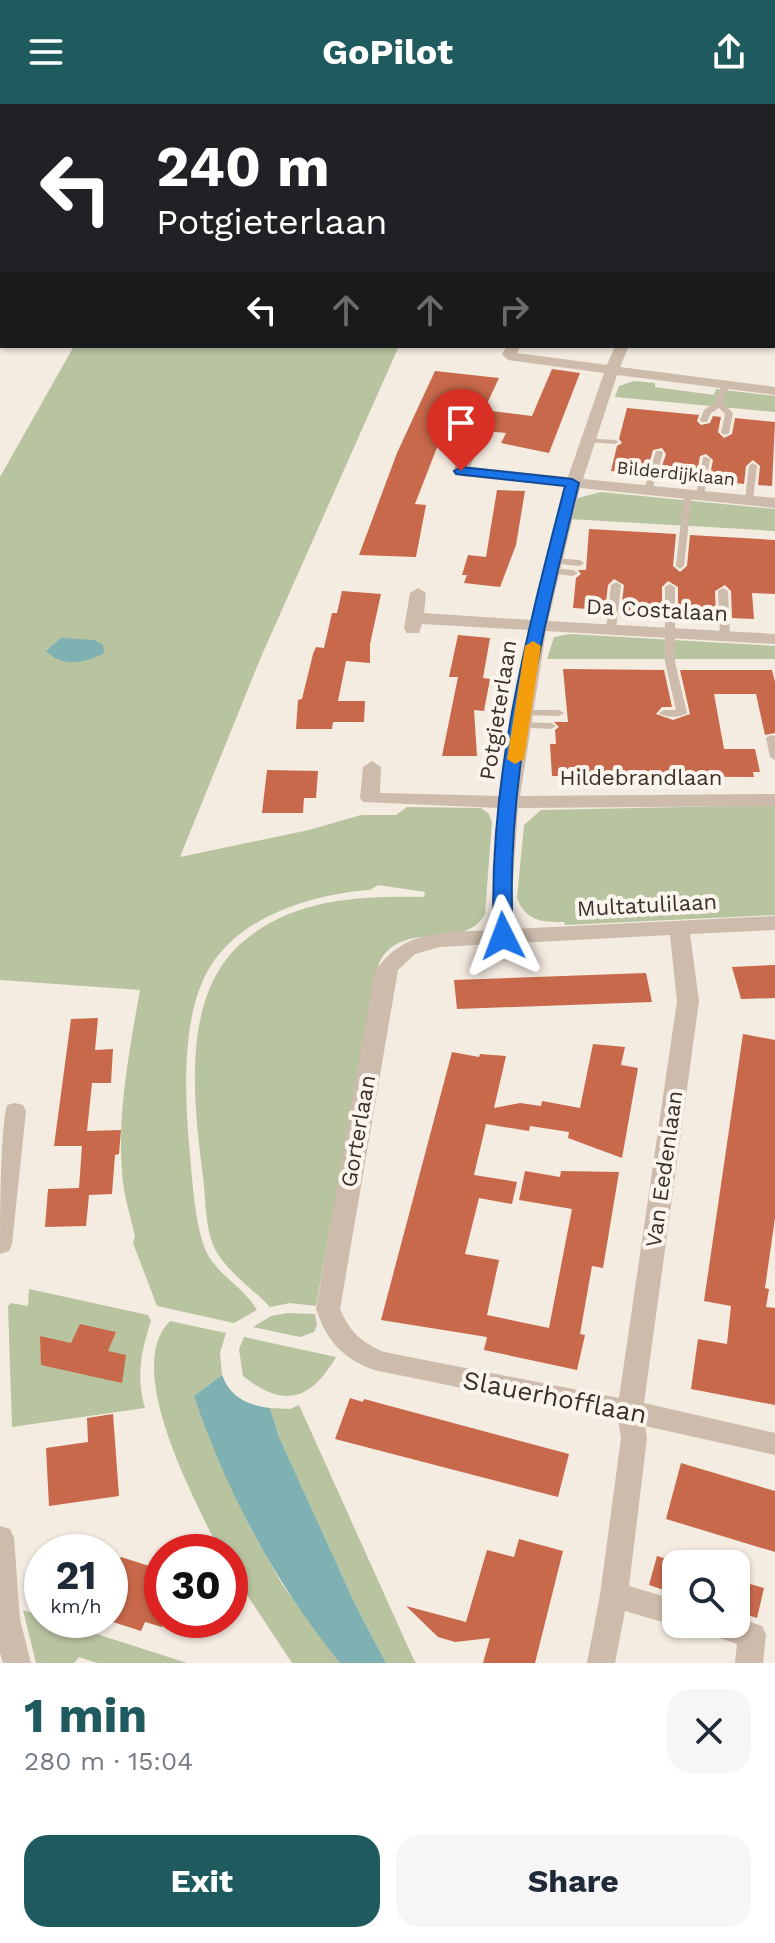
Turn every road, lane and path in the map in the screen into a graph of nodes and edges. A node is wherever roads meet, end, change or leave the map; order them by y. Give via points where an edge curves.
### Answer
1 (513, 348) edge
2 (621, 348) edge
3 (610, 370) junction
4 (725, 385) junction
5 (775, 391) edge
6 (719, 404) junction
7 (704, 420) dead end
8 (725, 433) dead end
9 (587, 440) junction
10 (615, 442) dead end
11 (470, 448) dead end
12 (659, 453) dead end
13 (706, 459) dead end
14 (753, 466) dead end
15 (572, 483) junction
16 (648, 490) junction
17 (694, 495) junction
18 (749, 500) junction
19 (775, 503) edge
20 (580, 563) dead end
21 (552, 566) junction
22 (680, 566) dead end
23 (573, 573) dead end
24 (616, 585) dead end
25 (670, 587) dead end
26 (723, 591) dead end
27 (418, 593) dead end
28 (536, 626) junction
29 (611, 629) junction
30 (668, 632) junction
31 (725, 636) junction
32 (775, 639) edge
33 (559, 713) dead end
34 (664, 713) dead end
35 (522, 719) junction
36 (551, 726) dead end
37 (771, 738) dead end
38 (775, 757) edge
39 (372, 767) dead end
40 (775, 800) edge
41 (508, 802) junction
42 (775, 923) edge
43 (679, 927) junction
44 (503, 936) junction
45 (425, 943) joint
46 (15, 1111) dead end
47 (0, 1244) edge
48 (342, 1338) joint
49 (630, 1411) junction
50 (775, 1444) edge
51 (0, 1538) edge
52 (614, 1595) junction
53 (662, 1609) edge
54 (750, 1634) edge
55 (17, 1663) edge
56 (601, 1663) edge
57 (749, 1663) edge

1 - 3 street via 513,357
2 - 3 street, Potgieterlaan
3 - 4 street
3 - 9 street, Potgieterlaan
4 - 5 street
4 - 6 lane
6 - 7 lane
6 - 8 lane via 729,413
9 - 10 lane
9 - 15 street, Potgieterlaan
11 - 15 street via 461,471
12 - 16 lane
13 - 17 lane
14 - 18 lane
15 - 16 street, Bilderdijklaan
15 - 21 street, Potgieterlaan
16 - 17 street, Bilderdijklaan
17 - 18 street, Bilderdijklaan
17 - 22 lane
18 - 19 street, Bilderdijklaan
20 - 21 lane
21 - 23 lane
21 - 28 street, Potgieterlaan
24 - 29 lane
25 - 30 lane
26 - 31 lane
27 - 28 street, Potgieterlaan via 414,624
28 - 29 street, Da Costalaan
28 - 35 street, Potgieterlaan
29 - 30 street, Da Costalaan
30 - 31 street, Da Costalaan
30 - 34 lane via 682,713
31 - 32 street, Da Costalaan
33 - 35 lane
35 - 36 lane
35 - 41 street, Potgieterlaan
37 - 38 lane
39 - 41 street, Potgieterlaan via 370,798
40 - 41 street, Hildebrandlaan
41 - 44 street, Potgieterlaan
42 - 43 street, Multatulilaan
43 - 44 street, Multatulilaan
43 - 49 street, Van Eedenlaan via 688,1001
44 - 45 street, Multatulilaan
45 - 48 street, Gorterlaan via 393,958 385,974 329,1292 328,1309
46 - 47 street
48 - 49 street, Slauerhofflaan via 355,1352 383,1362
49 - 50 street, Slauerhofflaan
49 - 52 street, Van Eedenlaan via 634,1438
51 - 55 street via 6,1619
52 - 53 street
52 - 56 street, Van Eedenlaan
54 - 57 street

